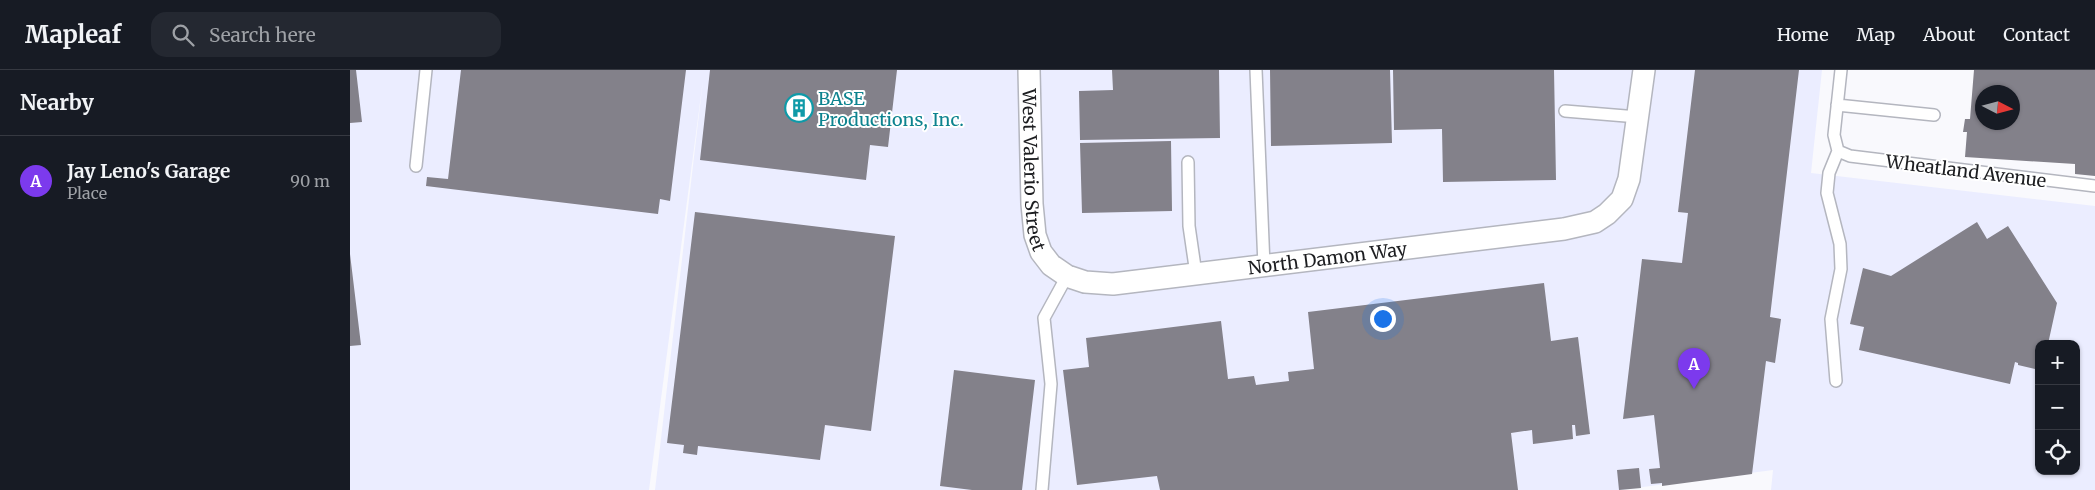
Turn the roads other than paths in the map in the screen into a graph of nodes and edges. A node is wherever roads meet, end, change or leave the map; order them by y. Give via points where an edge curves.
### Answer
1 (426, 70) edge
2 (1029, 70) edge
3 (1256, 70) edge
4 (1644, 70) edge
5 (1841, 70) edge
6 (1837, 105) junction
7 (1565, 112) dead end
8 (1934, 115) dead end
9 (1638, 117) junction
10 (1838, 151) junction
11 (1188, 162) dead end
12 (416, 166) dead end
13 (2095, 186) edge
14 (1264, 266) junction
15 (1059, 271) junction
16 (1196, 274) junction
17 (1836, 381) dead end
18 (1042, 490) edge

1 - 12 lane
2 - 15 street, West Valerio Street via 1035,235 1041,252
3 - 14 lane
4 - 9 street
5 - 6 lane
6 - 8 lane
6 - 10 lane via 1834,135
7 - 9 lane
9 - 14 street, North Damon Way via 1629,179 1622,199 1595,222 1564,230
10 - 13 lane, Wheatland Avenue via 1850,156
10 - 17 lane via 1829,173 1828,193 1840,244 1841,269 1830,319
11 - 16 lane via 1189,226
14 - 16 street, North Damon Way
15 - 16 street, North Damon Way via 1085,282 1113,284
15 - 18 lane via 1044,318 1051,384

